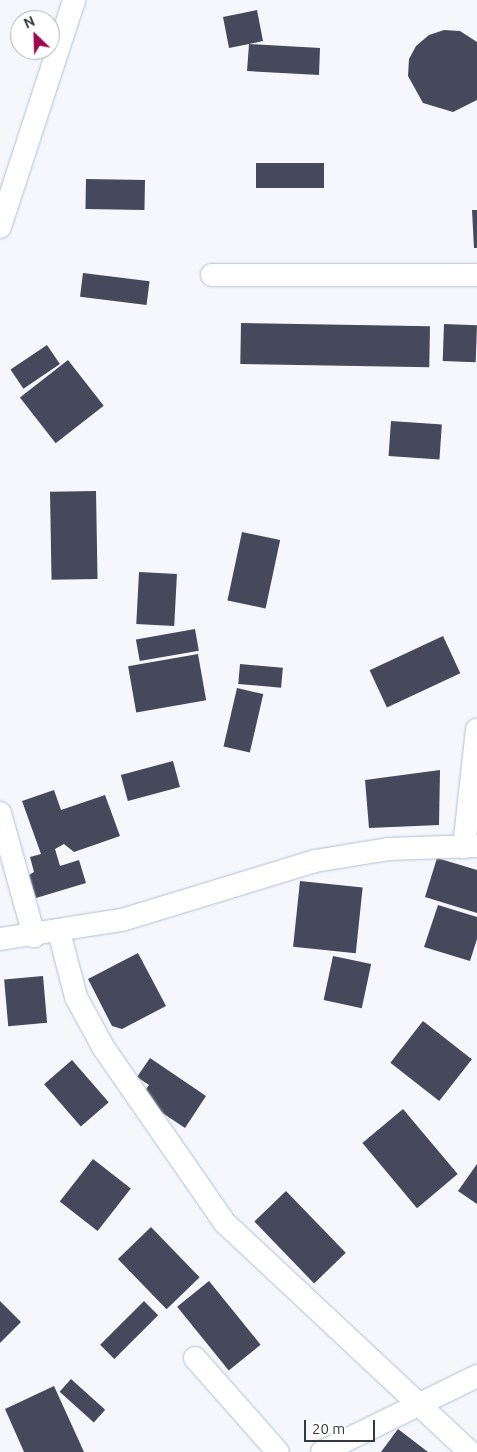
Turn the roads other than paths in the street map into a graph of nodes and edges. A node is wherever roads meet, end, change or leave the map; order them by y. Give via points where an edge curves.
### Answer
1 (74, 0) edge
2 (0, 227) edge
3 (212, 275) dead end
4 (477, 275) edge
5 (477, 730) edge
6 (0, 813) edge
7 (470, 847) edge
8 (59, 932) junction
9 (34, 936) junction
10 (0, 939) edge
11 (195, 1358) dead end
12 (477, 1376) edge
13 (420, 1407) junction
14 (278, 1452) edge
15 (322, 1452) edge
16 (470, 1452) edge

1 - 2 street
3 - 4 street
5 - 7 street
6 - 9 street
7 - 8 street via 388,849 315,861 122,920
8 - 9 street
8 - 13 street via 76,998 102,1047 225,1223
9 - 10 street
11 - 14 street
12 - 13 street
13 - 15 street
13 - 16 street

